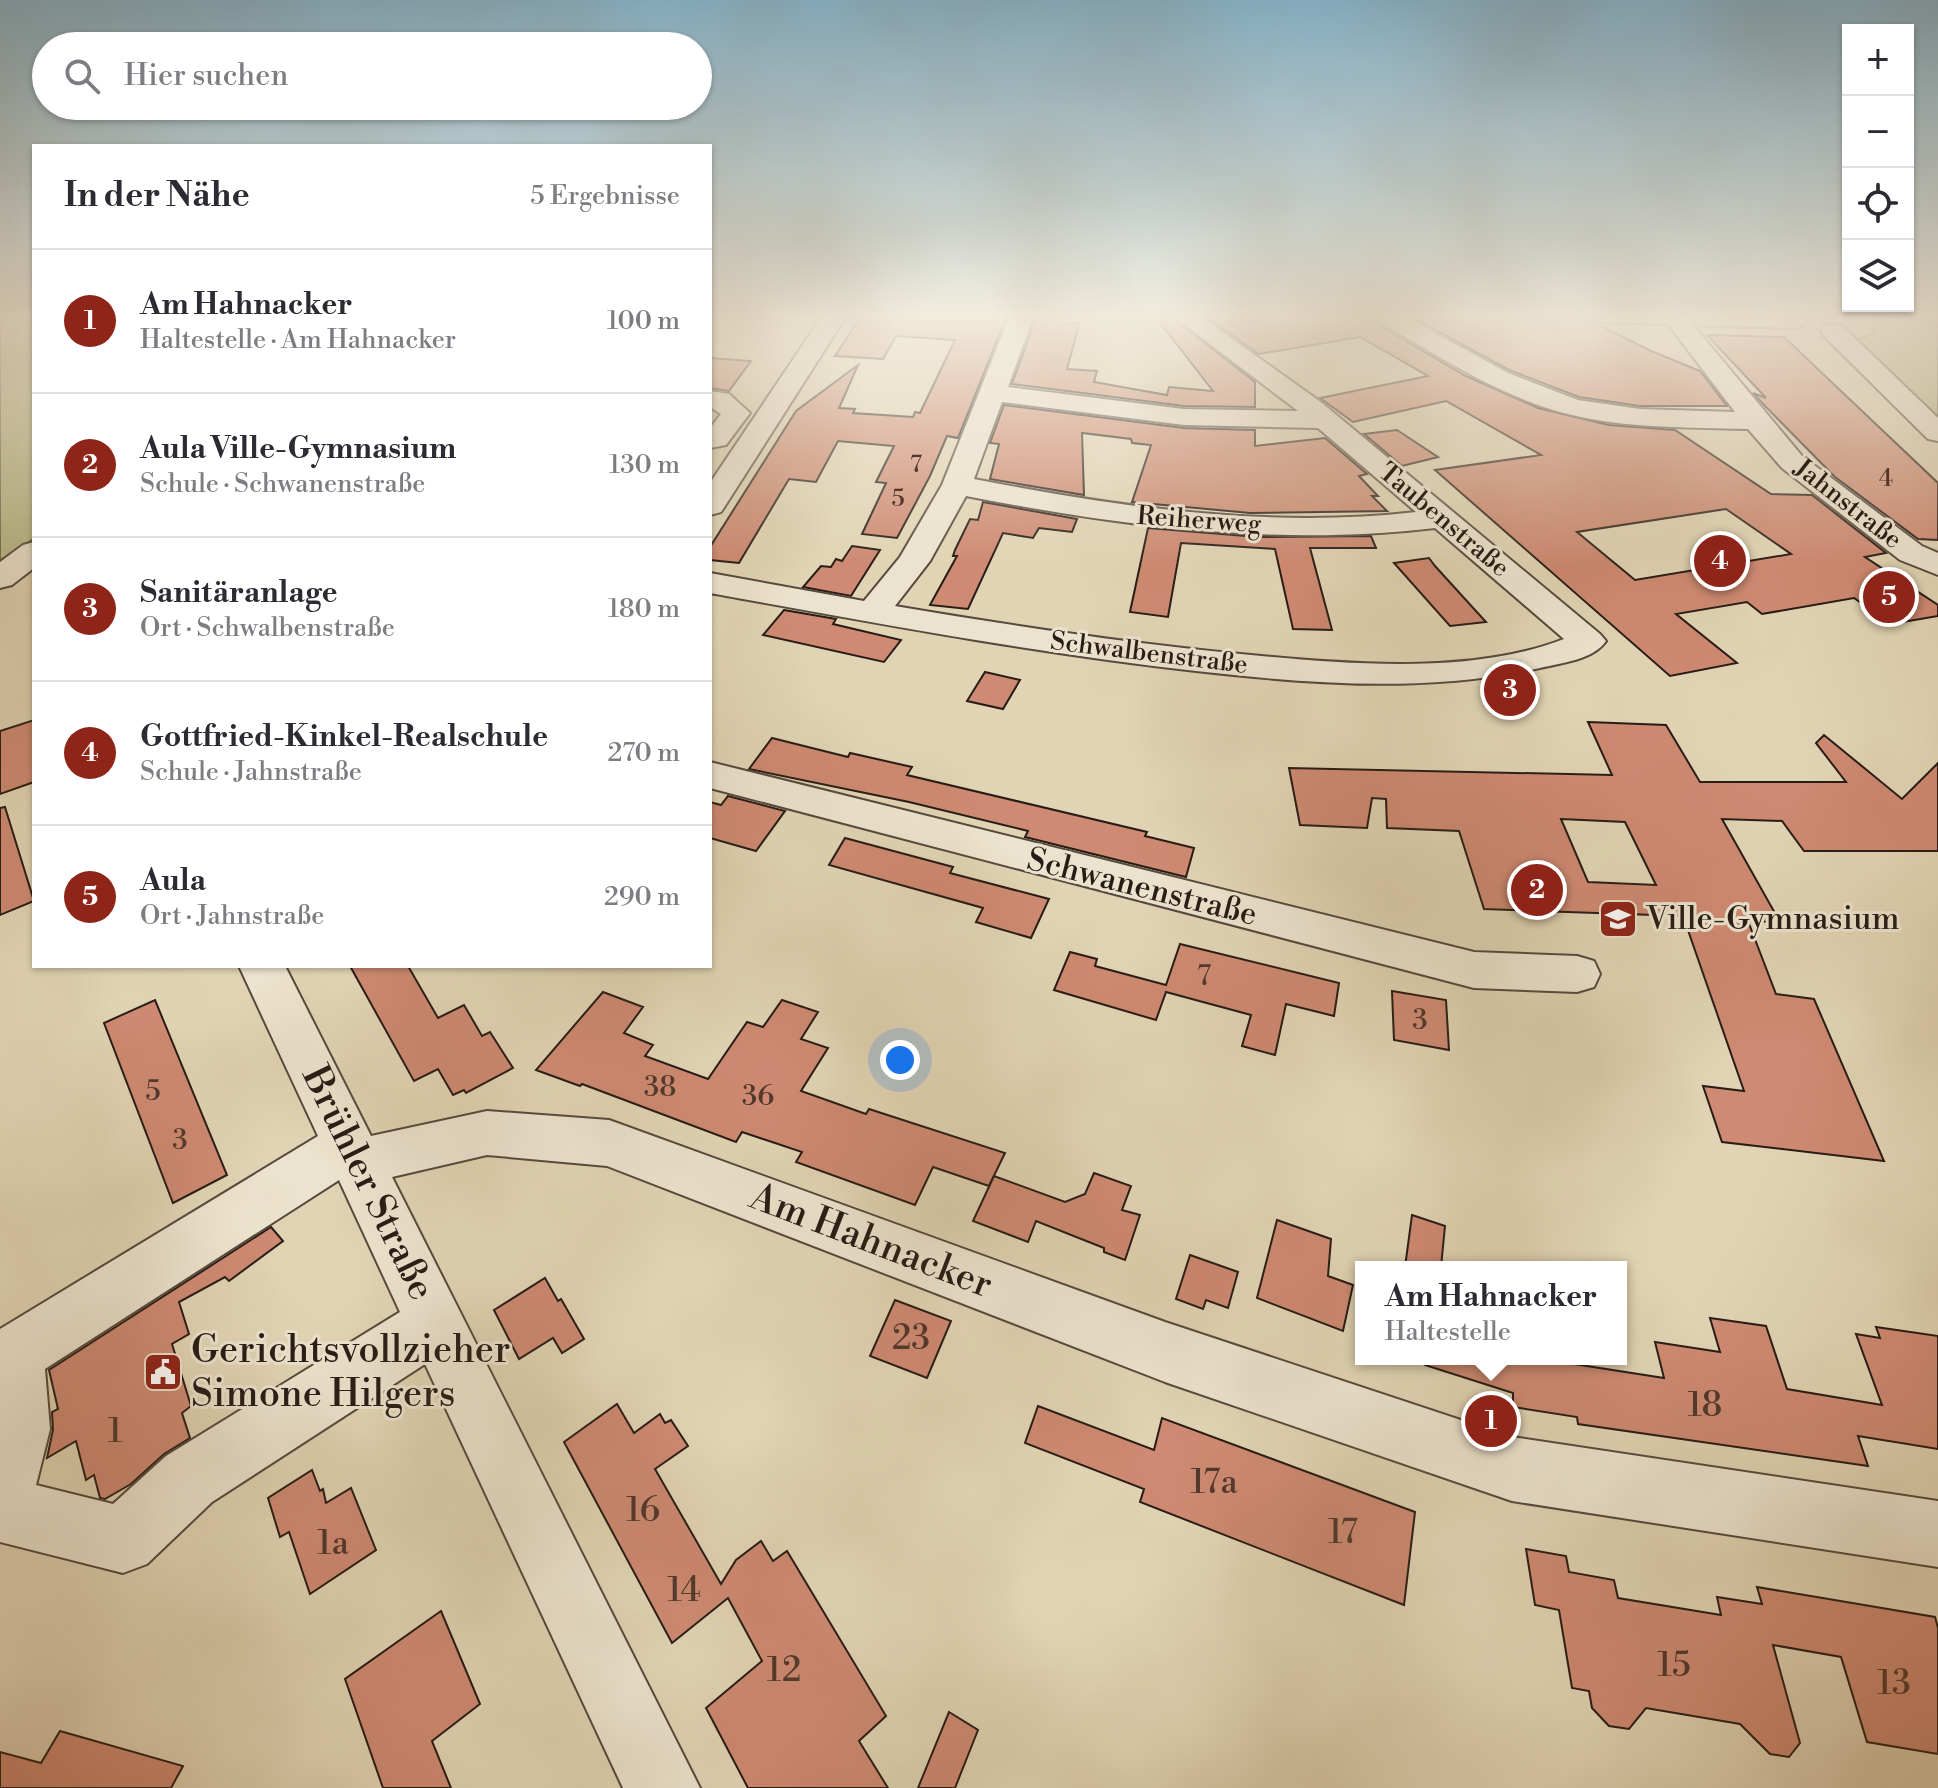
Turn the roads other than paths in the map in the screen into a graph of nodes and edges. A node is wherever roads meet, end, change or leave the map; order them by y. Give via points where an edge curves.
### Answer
1 (781, 398) edge
2 (991, 398) edge
3 (1036, 398) edge
4 (1296, 398) edge
5 (1547, 398) edge
6 (1738, 398) edge
7 (1906, 398) edge
8 (712, 399) edge
9 (1325, 420) junction
10 (730, 421) junction
11 (1756, 421) junction
12 (764, 424) junction
13 (1938, 433) edge
14 (712, 440) edge
15 (957, 485) junction
16 (712, 503) edge
17 (1443, 518) junction
18 (32, 554) edge
19 (1938, 565) edge
20 (0, 578) edge
21 (712, 583) edge
22 (32, 586) edge
23 (873, 612) junction
24 (1588, 641) joint
25 (712, 776) edge
26 (263, 968) edge
27 (1577, 974) dead end
28 (353, 1153) junction
29 (436, 1323) junction
30 (0, 1500) edge
31 (0, 1509) edge
32 (1938, 1534) edge
33 (662, 1788) edge

1 - 12 street
2 - 15 street
3 - 9 street via 1184,417
4 - 9 street, Taubenstraße
5 - 11 street via 1626,416
6 - 11 street, Jahnstraße
7 - 13 street
8 - 10 street via 736,413
9 - 17 street, Taubenstraße
10 - 12 street
10 - 14 street
11 - 19 street, Jahnstraße via 1792,462 1911,553
12 - 16 street
15 - 17 street, Reiherweg via 1175,521 1340,528
15 - 23 street via 914,561
17 - 24 street, Taubenstraße
18 - 20 street
20 - 22 street
21 - 23 street, Schwalbenstraße
23 - 24 street, Schwalbenstraße via 1109,652 1389,674 1475,670 1570,651
25 - 27 street, Schwanenstraße via 1474,970
26 - 28 street, Brühler Straße
28 - 29 street, Brühler Straße
28 - 30 street, Am Hahnacker via 14,1354 19,1429
28 - 32 street, Am Hahnacker via 487,1133 609,1143 1165,1352 1512,1469
29 - 31 street via 189,1479 123,1540
29 - 33 street, Brühler Straße

